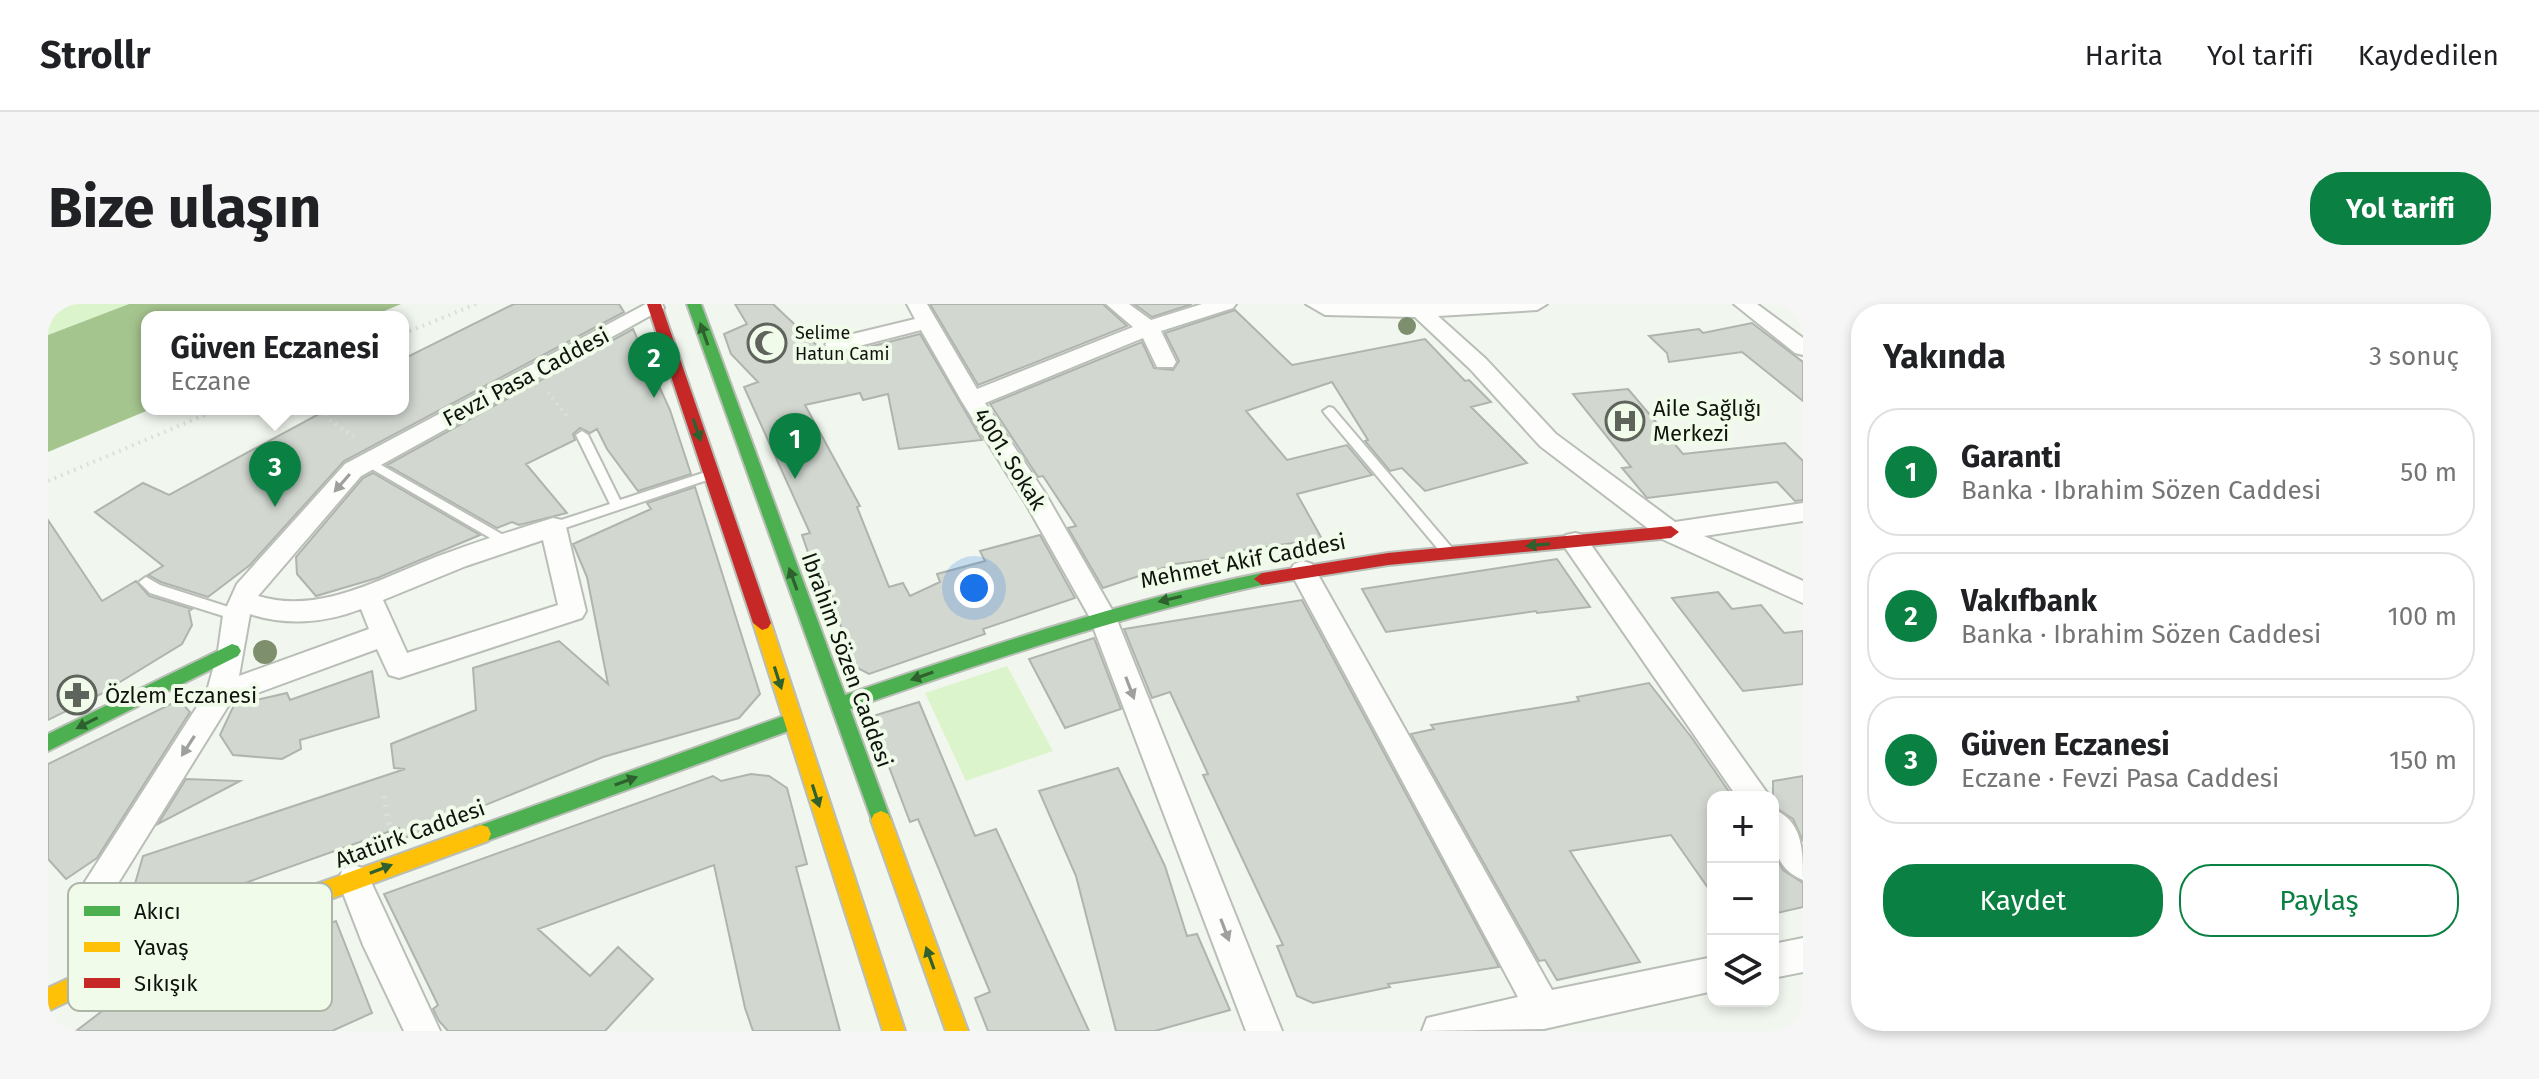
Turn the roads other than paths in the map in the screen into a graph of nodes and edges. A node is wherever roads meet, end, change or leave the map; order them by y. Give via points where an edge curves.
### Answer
1 (694, 304) edge
2 (1116, 304) edge
3 (1226, 304) edge
4 (1316, 304) edge
5 (1537, 304) edge
6 (1744, 304) edge
7 (654, 306) edge
8 (1420, 311) junction
9 (922, 313) edge
10 (1149, 328) junction
11 (836, 345) dead end
12 (1803, 348) edge
13 (1165, 362) dead end
14 (972, 400) junction
15 (1329, 411) dead end
16 (582, 435) road end
17 (375, 458) junction
18 (712, 474) junction
19 (617, 506) junction
20 (1803, 512) edge
21 (1741, 521) junction
22 (553, 527) junction
23 (1671, 532) junction
24 (1575, 542) junction
25 (508, 543) junction
26 (1448, 552) junction
27 (1303, 571) junction
28 (1758, 573) junction
29 (146, 582) dead end
30 (1803, 593) edge
31 (368, 595) junction
32 (239, 608) junction
33 (1102, 615) junction
34 (385, 635) junction
35 (232, 651) junction
36 (220, 695) junction
37 (838, 705) junction
38 (792, 721) junction
39 (48, 743) edge
40 (1751, 791) edge
41 (1779, 831) edge
42 (1803, 865) edge
43 (354, 880) junction
44 (100, 883) edge
45 (332, 888) edge
46 (1803, 955) edge
47 (1779, 960) edge
48 (1707, 975) edge
49 (68, 990) edge
50 (48, 1000) edge
51 (1544, 1011) junction
52 (422, 1031) edge
53 (894, 1031) edge
54 (957, 1031) edge
55 (1264, 1031) edge
56 (1440, 1031) edge

37 -> 1 main road, Ibrahim Sözen Caddesi
2 - 10 street
3 - 10 street
4 - 8 street via 1325,309
5 - 8 street
6 - 12 street
7 - 17 street, Fevzi Pasa Caddesi
7 -> 18 main road
8 - 23 street via 1548,440
9 - 11 street
9 - 14 street, 4001. Sokak
10 - 13 street
10 - 14 street
14 - 33 street, 4001. Sokak
15 - 26 lane
16 - 19 lane
17 - 25 lane
17 -> 32 street, Fevzi Pasa Caddesi via 353,470 246,591
18 - 19 lane
18 -> 38 main road
19 - 22 lane
20 - 21 street
21 - 23 street
21 - 28 street via 1742,546
22 - 25 street
22 - 34 street via 573,611 399,667
23 - 24 main road, Mehmet Akif Caddesi
23 - 28 street
24 -> 26 main road, Mehmet Akif Caddesi
24 - 40 street
25 - 31 street
26 - 27 main road, Mehmet Akif Caddesi
27 -> 33 main road, Mehmet Akif Caddesi
27 - 51 street
28 - 30 street
29 - 32 lane via 155,589
31 - 32 street via 335,608
31 - 34 street
32 - 35 street, Fevzi Pasa Caddesi
33 -> 37 main road, Mehmet Akif Caddesi
33 -> 55 street, 4001. Sokak
34 - 36 street
35 - 36 street, Fevzi Pasa Caddesi
35 -> 39 main road
36 -> 44 street, Fevzi Pasa Caddesi
54 -> 37 main road, Ibrahim Sözen Caddesi
43 -> 38 main road, Atatürk Caddesi
38 -> 53 main road
41 - 42 street
43 - 45 main road, Atatürk Caddesi
43 - 52 street
46 - 47 street
48 - 51 street
49 - 50 main road, Atatürk Caddesi
51 - 56 street

